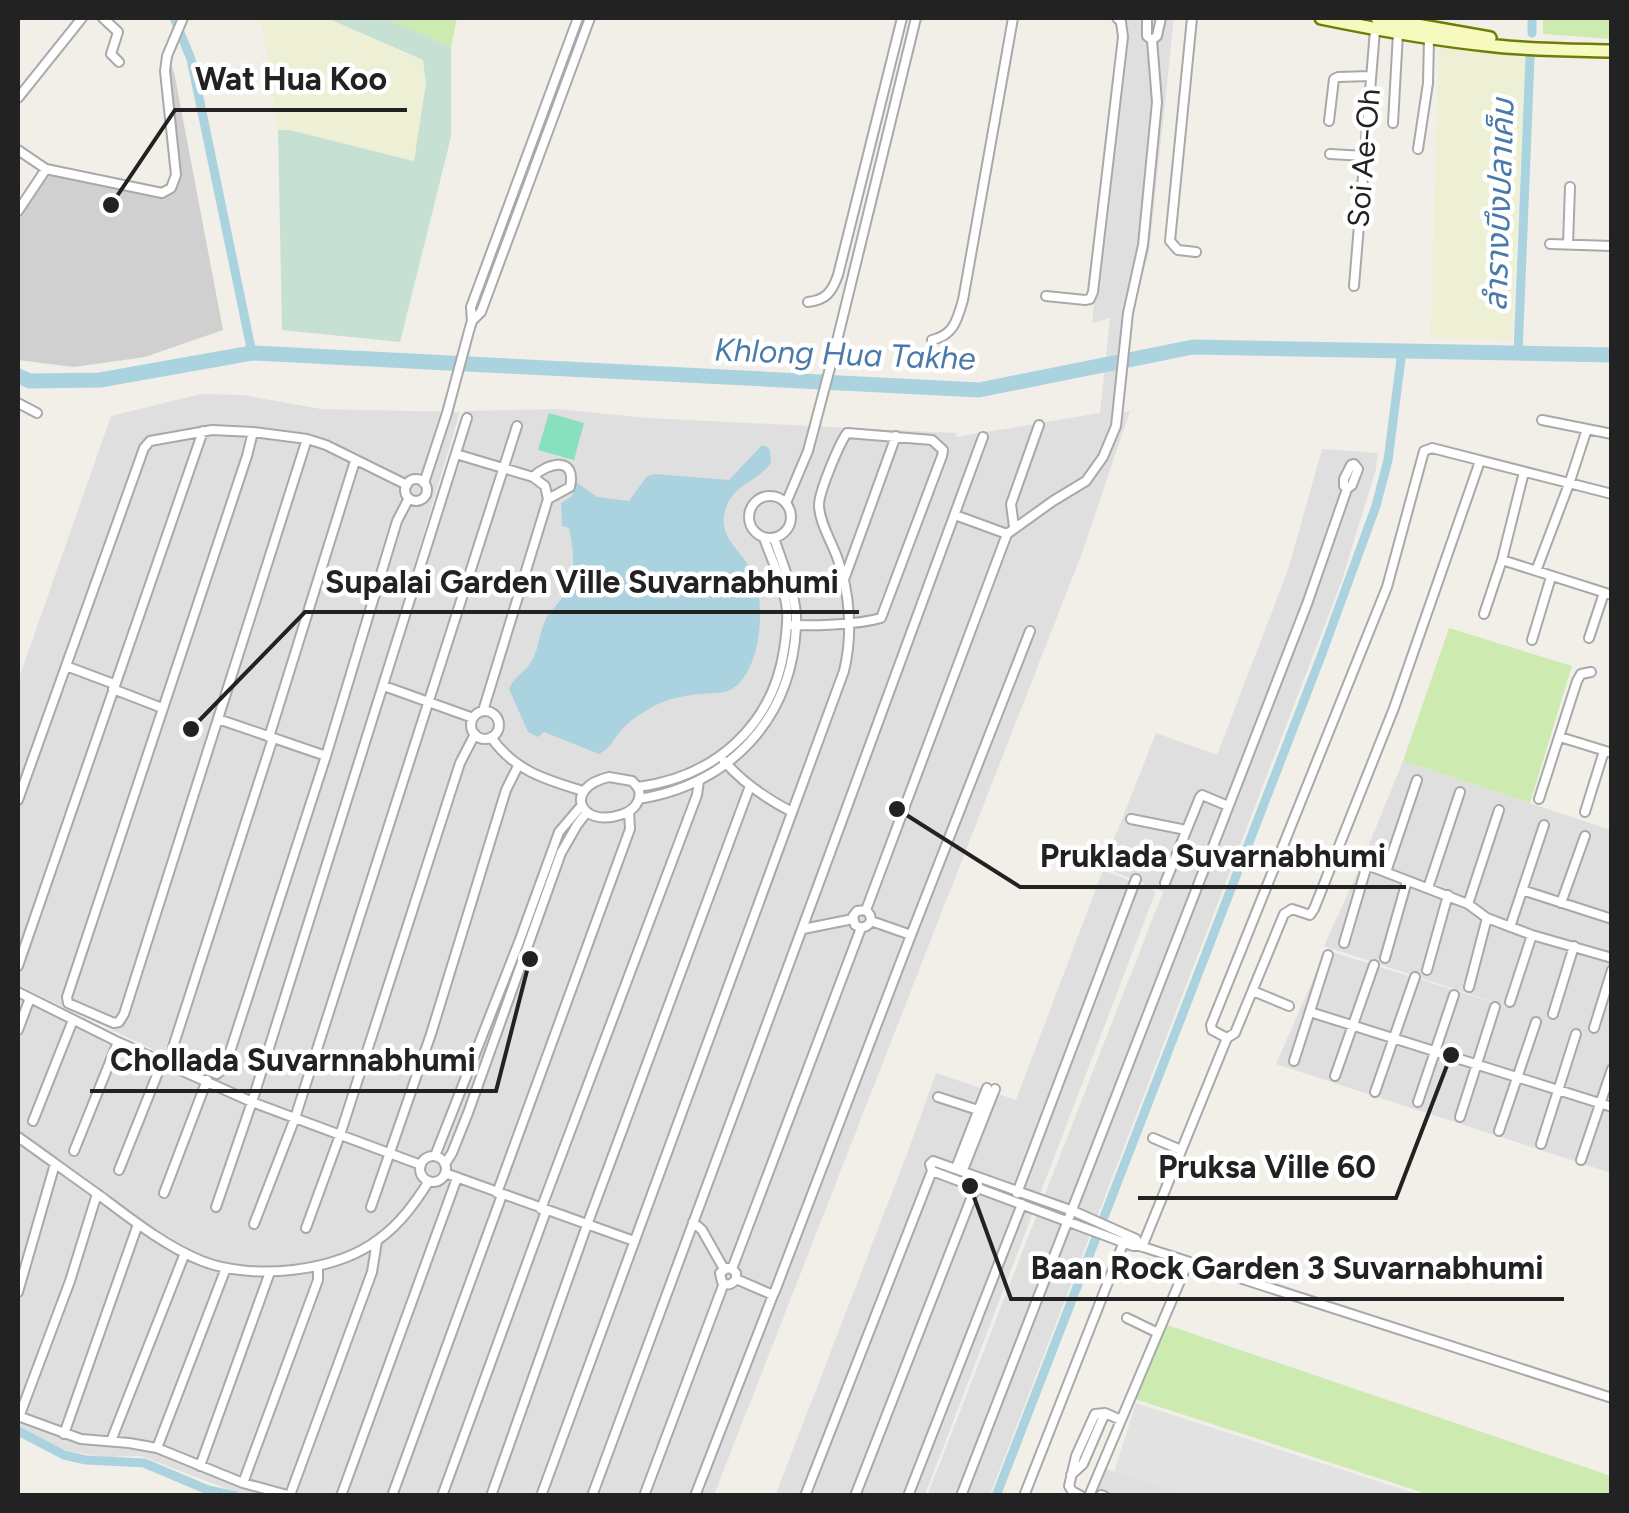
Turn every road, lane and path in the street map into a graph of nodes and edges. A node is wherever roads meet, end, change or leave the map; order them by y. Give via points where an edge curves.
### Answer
1 (82, 18) edge
2 (102, 18) edge
3 (183, 18) edge
4 (578, 18) edge
5 (590, 18) edge
6 (902, 18) edge
7 (916, 18) edge
8 (1013, 18) edge
9 (1117, 18) edge
10 (1146, 18) edge
11 (1161, 18) edge
12 (1192, 18) edge
13 (1320, 18) edge
14 (1376, 24) edge
15 (1447, 24) edge
16 (1400, 25) edge
17 (1429, 38) junction
18 (1152, 40) junction
19 (1544, 48) junction
20 (1612, 52) edge
21 (119, 62) dead end
22 (1371, 76) junction
23 (555, 79) junction
24 (565, 84) junction
25 (18, 98) edge
26 (1328, 120) dead end
27 (1393, 122) dead end
28 (18, 150) edge
29 (1418, 150) dead end
30 (1330, 154) dead end
31 (1365, 156) junction
32 (523, 165) junction
33 (534, 168) junction
34 (46, 169) junction
35 (1570, 186) dead end
36 (21, 197) edge
37 (18, 211) edge
38 (1550, 244) dead end
39 (1568, 244) junction
40 (1612, 246) edge
41 (492, 250) junction
42 (1196, 252) dead end
43 (502, 253) junction
44 (1354, 286) dead end
45 (1046, 296) dead end
46 (808, 302) dead end
47 (472, 320) junction
48 (932, 340) dead end
49 (18, 404) edge
50 (37, 413) dead end
51 (468, 418) dead end
52 (1542, 420) dead end
53 (1039, 425) dead end
54 (517, 426) dead end
55 (1586, 428) junction
56 (202, 431) junction
57 (253, 432) junction
58 (1611, 433) edge
59 (896, 436) junction
60 (983, 437) dead end
61 (307, 439) junction
62 (456, 454) junction
63 (356, 461) junction
64 (1480, 462) junction
65 (503, 469) junction
66 (1524, 472) junction
67 (533, 477) junction
68 (424, 483) junction
69 (407, 484) junction
70 (1570, 484) junction
71 (1347, 489) dead end
72 (1612, 494) edge
73 (409, 498) junction
74 (548, 498) junction
75 (786, 503) junction
76 (955, 515) junction
77 (1011, 530) junction
78 (769, 538) junction
79 (1502, 560) junction
80 (1536, 571) junction
81 (844, 577) junction
82 (1552, 577) junction
83 (1608, 594) edge
84 (1484, 614) dead end
85 (849, 622) junction
86 (792, 625) junction
87 (1030, 631) dead end
88 (1589, 638) dead end
89 (1532, 640) dead end
90 (66, 666) junction
91 (1591, 672) dead end
92 (113, 686) junction
93 (384, 686) junction
94 (430, 701) junction
95 (162, 708) junction
96 (484, 711) junction
97 (473, 718) junction
98 (218, 719) junction
99 (474, 734) junction
100 (271, 737) junction
101 (1560, 737) junction
102 (491, 738) junction
103 (1608, 752) edge
104 (326, 756) junction
105 (723, 760) junction
106 (518, 766) junction
107 (1417, 780) dead end
108 (699, 781) junction
109 (750, 786) junction
110 (638, 787) junction
111 (583, 791) junction
112 (1460, 792) dead end
113 (640, 799) junction
114 (1540, 799) dead end
115 (18, 800) edge
116 (1228, 806) junction
117 (584, 809) junction
118 (1498, 810) dead end
119 (629, 812) junction
120 (792, 812) junction
121 (1585, 812) dead end
122 (1131, 819) dead end
123 (1544, 825) dead end
124 (1186, 830) junction
125 (1585, 836) dead end
126 (1386, 872) junction
127 (1136, 879) dead end
128 (1408, 880) junction
129 (1165, 882) dead end
130 (1428, 888) junction
131 (1522, 890) junction
132 (1448, 896) junction
133 (1468, 904) junction
134 (1561, 904) junction
135 (1612, 906) edge
136 (866, 910) junction
137 (1487, 918) junction
138 (853, 919) junction
139 (1609, 919) edge
140 (871, 921) junction
141 (1510, 927) junction
142 (861, 928) junction
143 (803, 929) junction
144 (1532, 935) junction
145 (910, 936) junction
146 (1344, 943) dead end
147 (1574, 946) junction
148 (1328, 956) dead end
149 (1385, 958) dead end
150 (1612, 958) edge
151 (1374, 964) dead end
152 (18, 966) edge
153 (1427, 970) dead end
154 (1612, 970) edge
155 (508, 972) junction
156 (518, 975) junction
157 (1415, 977) dead end
158 (1469, 987) dead end
159 (1253, 991) junction
160 (18, 992) edge
161 (1454, 995) dead end
162 (30, 998) junction
163 (1510, 1002) dead end
164 (1289, 1006) dead end
165 (1494, 1007) dead end
166 (1310, 1012) junction
167 (1553, 1014) dead end
168 (73, 1020) junction
169 (1536, 1022) dead end
170 (1353, 1025) junction
171 (1594, 1028) dead end
172 (18, 1030) edge
173 (1576, 1034) dead end
174 (1227, 1038) junction
175 (1394, 1038) junction
176 (118, 1042) junction
177 (1435, 1051) junction
178 (163, 1060) junction
179 (1294, 1061) dead end
180 (1476, 1064) junction
181 (1612, 1069) edge
182 (1335, 1076) dead end
183 (1517, 1077) junction
184 (207, 1080) junction
185 (1558, 1090) junction
186 (1375, 1092) dead end
187 (938, 1097) dead end
188 (252, 1102) junction
189 (1418, 1102) dead end
190 (1600, 1104) junction
191 (1612, 1107) edge
192 (978, 1110) junction
193 (1460, 1116) dead end
194 (295, 1118) junction
195 (33, 1120) dead end
196 (1499, 1131) dead end
197 (340, 1135) junction
198 (18, 1138) edge
199 (1153, 1138) dead end
200 (1540, 1144) dead end
201 (74, 1150) dead end
202 (1180, 1150) junction
203 (390, 1152) junction
204 (435, 1156) junction
205 (1581, 1160) dead end
206 (918, 1161) dead end
207 (56, 1164) junction
208 (421, 1165) junction
209 (931, 1168) junction
210 (445, 1169) junction
211 (959, 1169) junction
212 (119, 1170) dead end
213 (980, 1177) junction
214 (457, 1178) junction
215 (429, 1181) junction
216 (976, 1187) junction
217 (1018, 1191) junction
218 (164, 1193) dead end
219 (98, 1194) junction
220 (500, 1194) junction
221 (1018, 1202) junction
222 (216, 1206) dead end
223 (371, 1207) dead end
224 (544, 1210) junction
225 (1073, 1211) junction
226 (1068, 1220) junction
227 (1084, 1221) junction
228 (693, 1222) junction
229 (138, 1224) junction
230 (254, 1224) dead end
231 (587, 1226) junction
232 (306, 1228) dead end
233 (1126, 1239) junction
234 (377, 1241) junction
235 (634, 1241) junction
236 (1141, 1246) junction
237 (185, 1253) junction
238 (1188, 1262) junction
239 (318, 1266) junction
240 (226, 1268) junction
241 (728, 1269) junction
242 (270, 1272) junction
243 (736, 1280) junction
244 (724, 1284) junction
245 (18, 1292) edge
246 (773, 1294) junction
247 (1127, 1318) dead end
248 (1158, 1333) junction
249 (1612, 1398) edge
250 (18, 1417) edge
251 (1122, 1420) junction
252 (64, 1434) junction
253 (111, 1441) junction
254 (157, 1448) junction
255 (200, 1466) junction
256 (243, 1483) junction
257 (291, 1495) edge
258 (341, 1496) edge
259 (392, 1496) edge
260 (442, 1496) edge
261 (492, 1496) edge
262 (541, 1496) edge
263 (592, 1496) edge
264 (644, 1496) edge
265 (695, 1496) edge
266 (805, 1496) edge
267 (855, 1496) edge
268 (908, 1496) edge
269 (961, 1496) edge
270 (1024, 1496) edge
271 (1081, 1496) edge
272 (1089, 1496) edge

1 - 25 street
2 - 21 street via 118,32 111,54
3 - 34 street via 167,56 165,84 172,188 162,193
4 - 23 street
5 - 24 street
6 - 46 street via 838,275 828,296
7 - 75 street via 808,450
8 - 48 street via 963,300 949,334
9 - 45 street via 1122,37 1093,292 1084,300
10 - 18 street
11 - 18 street
12 - 42 street via 1170,241 1178,250
13 - 14 main road
14 - 16 main road
14 - 22 street, Soi Ae-Oh
15 - 16 main road
15 - 19 main road
16 - 17 main road
16 - 27 street
17 - 19 main road
17 - 29 street
18 - 77 street via 1157,102 1116,426 1086,480
19 - 20 main road
22 - 26 street via 1334,79
22 - 31 street, Soi Ae-Oh
23 - 24 street
23 - 32 street
24 - 33 street
28 - 34 street
30 - 31 street
31 - 44 street, Soi Ae-Oh
32 - 33 street
32 - 41 street
33 - 43 street
34 - 36 street
35 - 39 street
36 - 37 street
38 - 39 street
39 - 40 street
41 - 43 street
41 - 47 street via 470,308
43 - 47 street
47 - 68 street
49 - 50 street
51 - 62 street
52 - 55 street
53 - 77 street via 1010,504
54 - 65 street
55 - 58 street
55 - 70 street
56 - 57 street
56 - 90 street via 146,445
56 - 92 street
57 - 61 street
57 - 95 street
59 - 81 street
59 - 81 street via 847,433 820,496
59 - 85 street via 932,440 942,456 881,618
60 - 76 street
61 - 63 street
61 - 98 street
62 - 65 street
62 - 93 street
63 - 69 street
63 - 100 street
64 - 66 street
64 - 159 street via 1394,708 1314,909 1308,915 1286,911
64 - 174 street via 1424,451 1387,587 1211,1025
65 - 67 street
65 - 94 street
66 - 70 street
66 - 79 street
67 - 74 street
67 - 74 street via 550,465 568,469 570,487
68 - 69 street
68 - 73 street via 422,499
69 - 73 street
70 - 72 street
70 - 80 street
71 - 116 street
73 - 104 street via 396,522
74 - 96 street
75 - 78 street via 790,524
75 - 78 street via 767,496 750,508 753,529
76 - 77 street
76 - 143 street
77 - 136 street
78 - 86 street via 790,584
79 - 80 street
79 - 84 street
80 - 82 street
81 - 85 street
82 - 83 street
82 - 89 street
83 - 88 street
85 - 86 street
85 - 120 street via 844,672
86 - 105 street via 780,702 749,745
87 - 145 street
90 - 92 street
90 - 115 street
91 - 101 street via 1579,676
92 - 95 street
92 - 152 street
93 - 94 street
93 - 188 street
94 - 97 street
94 - 194 street
95 - 98 street via 67,998 114,1022 124,1014
96 - 97 street
96 - 102 street via 498,721
97 - 99 street
98 - 100 street
99 - 102 street
99 - 197 street
100 - 104 street
100 - 104 street via 173,1047 214,1073 228,1058
101 - 103 street
101 - 114 street
102 - 106 street
103 - 121 street
105 - 108 street
105 - 109 street
105 - 110 street
106 - 111 street
106 - 203 street
107 - 126 street
108 - 113 street
108 - 224 street
109 - 120 street
109 - 231 street
110 - 111 street via 608,777
110 - 113 street
111 - 117 street
112 - 130 street
113 - 119 street
116 - 124 street via 1201,796
116 - 225 street
117 - 119 street via 596,818
117 - 155 street via 558,832
117 - 156 street via 561,853
118 - 133 street
119 - 220 street via 630,829
120 - 235 street
122 - 124 street
123 - 131 street
124 - 129 street
125 - 134 street
126 - 128 street
126 - 146 street via 1367,865
127 - 217 street
128 - 130 street
128 - 149 street
130 - 132 street
131 - 134 street
131 - 141 street
132 - 133 street
132 - 153 street
133 - 137 street
134 - 139 street
135 - 139 street
136 - 138 street
136 - 140 street
137 - 141 street
137 - 158 street
138 - 142 street
138 - 143 street
140 - 142 street
140 - 145 street
141 - 144 street
142 - 241 street
143 - 228 street
144 - 147 street
144 - 163 street
145 - 246 street
147 - 150 street
147 - 167 street
148 - 166 street
151 - 170 street
154 - 171 street
155 - 156 street
155 - 204 street
156 - 210 street
157 - 175 street
159 - 164 street
159 - 174 street via 1235,1034
160 - 162 street
161 - 177 street
162 - 168 street
162 - 172 street
165 - 180 street
166 - 170 street
166 - 179 street
168 - 176 street
168 - 195 street
169 - 183 street
170 - 175 street
170 - 182 street
173 - 185 street
174 - 202 street
175 - 177 street
175 - 186 street
176 - 178 street
176 - 201 street
177 - 180 street
177 - 189 street
178 - 184 street
178 - 212 street
180 - 183 street
180 - 193 street
181 - 190 street
183 - 185 street
183 - 196 street
184 - 188 street
184 - 218 street
185 - 190 street
185 - 200 street
187 - 192 street
188 - 194 street
188 - 222 street
190 - 191 street
190 - 205 street
192 - 211 street
192 - 211 street via 991,1088
194 - 197 street
194 - 230 street
197 - 203 street
197 - 232 street
198 - 207 street
199 - 202 street
202 - 236 street
203 - 208 street
203 - 223 street
204 - 208 street
204 - 210 street
206 - 209 street
207 - 219 street
207 - 245 street
208 - 215 street
209 - 211 street via 935,1160
209 - 216 street
209 - 266 street
210 - 214 street
210 - 215 street
211 - 213 street
213 - 216 street
213 - 217 street
214 - 220 street
214 - 258 street
215 - 234 street
216 - 221 street
216 - 267 street
217 - 221 street
217 - 225 street
219 - 229 street
219 - 250 street
220 - 224 street
220 - 259 street
221 - 226 street
221 - 268 street
224 - 231 street
224 - 260 street
225 - 226 street
225 - 227 street
226 - 227 street
226 - 269 street
227 - 233 street
228 - 241 street
228 - 263 street
229 - 237 street
229 - 252 street
231 - 235 street
231 - 261 street
233 - 236 street
233 - 270 street
234 - 239 street
234 - 257 street via 372,1272
235 - 262 street
236 - 238 street
237 - 240 street
237 - 253 street
238 - 248 street
238 - 249 street
239 - 242 street
239 - 256 street
240 - 242 street
240 - 254 street
241 - 243 street
241 - 244 street via 720,1276
242 - 255 street
243 - 244 street
243 - 246 street
244 - 264 street
246 - 265 street
247 - 248 street
248 - 251 street
250 - 252 street
251 - 271 street via 1105,1413 1083,1464 1071,1475 1070,1489
251 - 272 street
252 - 253 street
253 - 254 street
254 - 255 street
255 - 256 street
256 - 257 street

